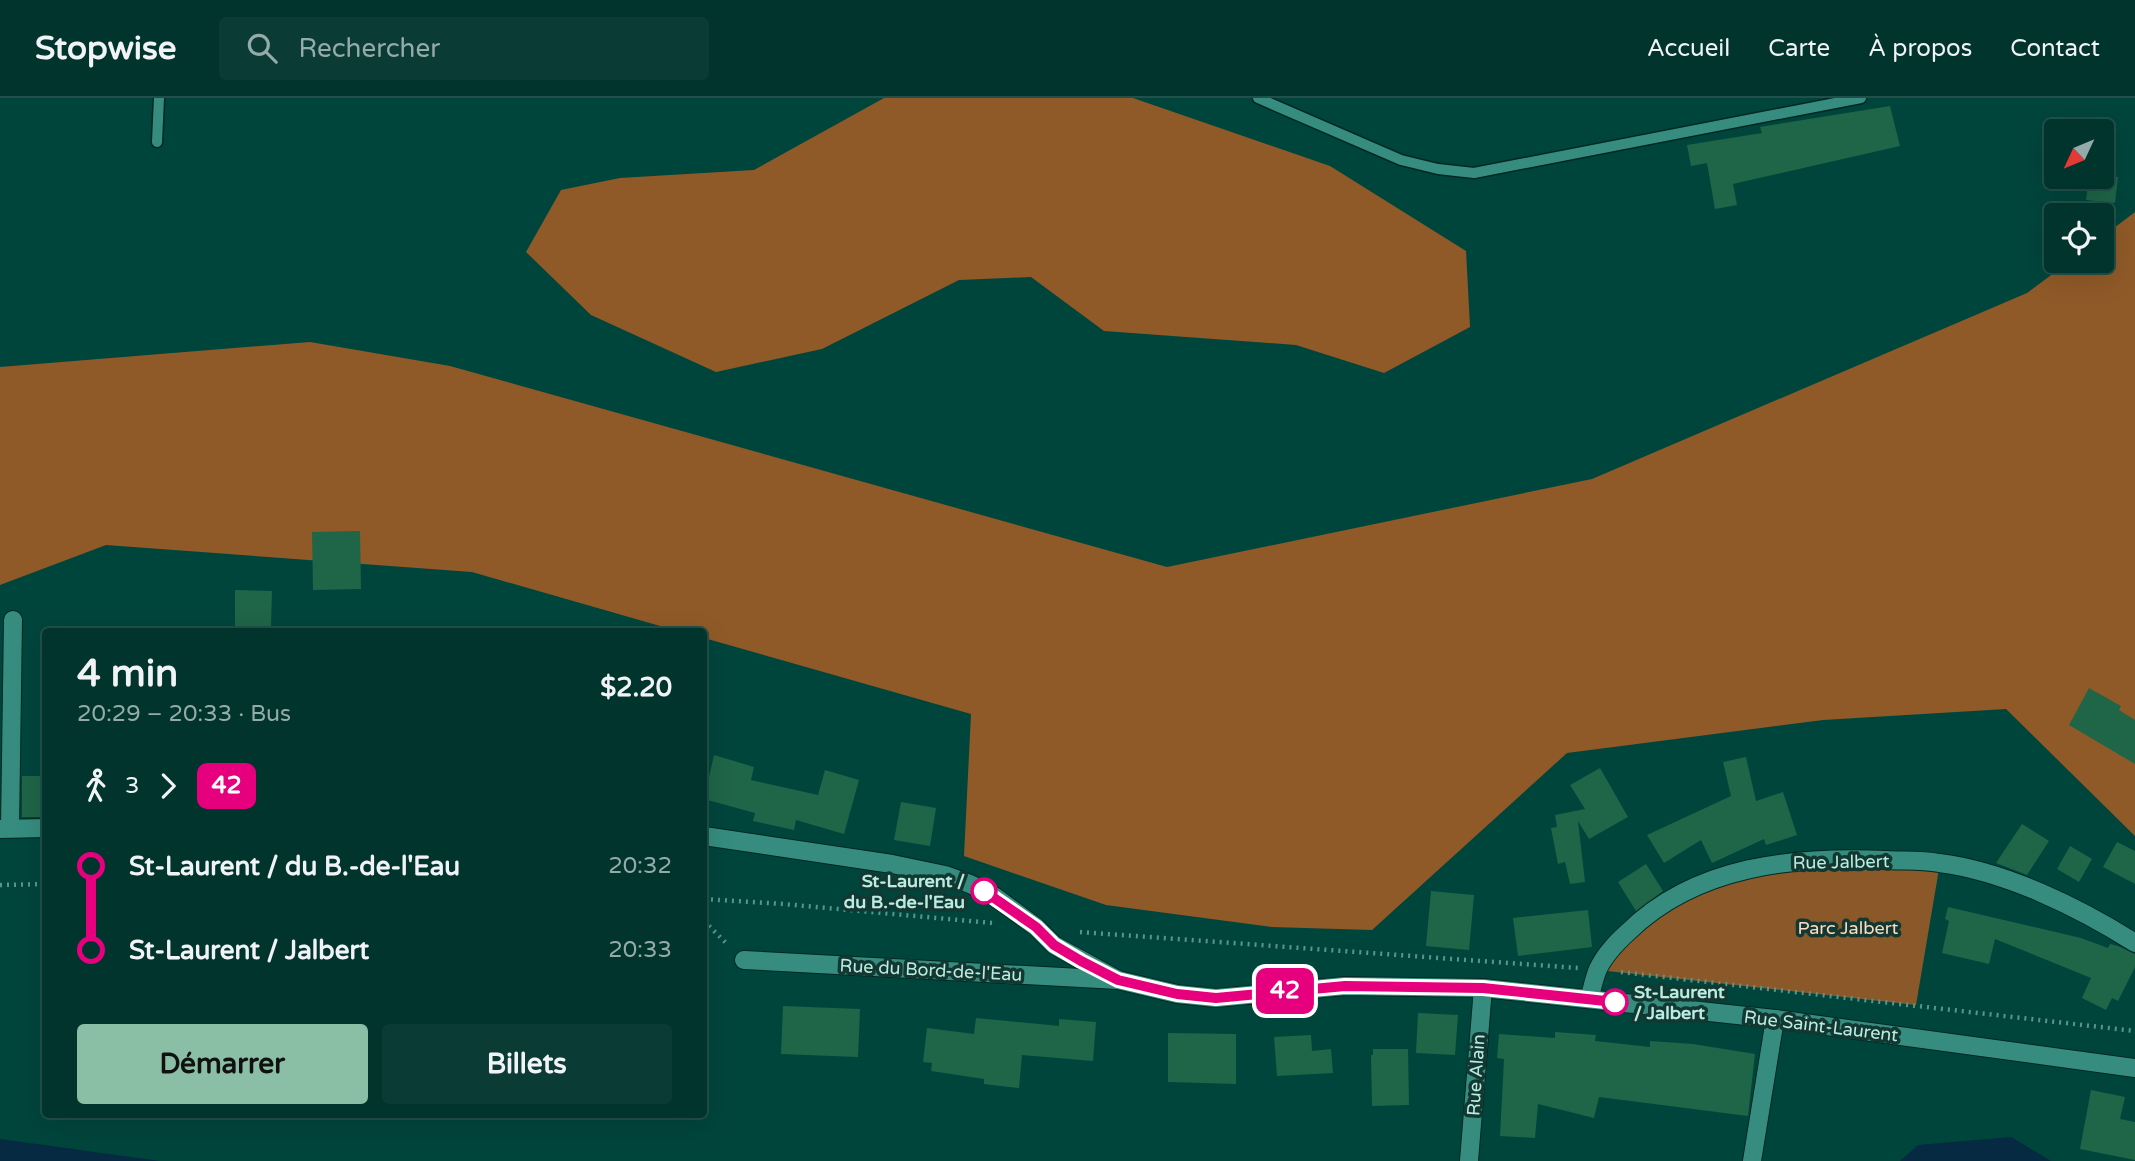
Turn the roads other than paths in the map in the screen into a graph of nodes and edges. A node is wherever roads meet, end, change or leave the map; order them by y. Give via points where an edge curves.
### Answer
1 (159, 98) edge
2 (1258, 98) edge
3 (1861, 98) edge
4 (157, 142) dead end
5 (13, 620) dead end
6 (42, 828) edge
7 (5, 829) edge
8 (707, 836) edge
9 (2135, 943) edge
10 (744, 960) road end
11 (1118, 980) junction
12 (1483, 988) junction
13 (1589, 999) junction
14 (1776, 1019) junction
15 (2135, 1068) edge
16 (1469, 1161) edge
17 (1752, 1161) edge

1 - 4 lane
2 - 3 lane via 1401,160 1474,173
5 - 7 street
6 - 7 street
8 - 11 street, Rue Saint-Laurent via 892,864 970,884 994,896 1054,945
9 - 13 street, Rue Jalbert via 2004,878 1940,863 1786,862 1731,873 1681,892 1640,920 1611,949
10 - 11 street, Rue du Bord-de-l'Eau
11 - 12 street, Rue Saint-Laurent via 1216,998 1345,986
12 - 13 street, Rue Saint-Laurent
12 - 16 street, Rue Alain
13 - 14 street, Rue Saint-Laurent
14 - 15 street, Rue Saint-Laurent
14 - 17 street

